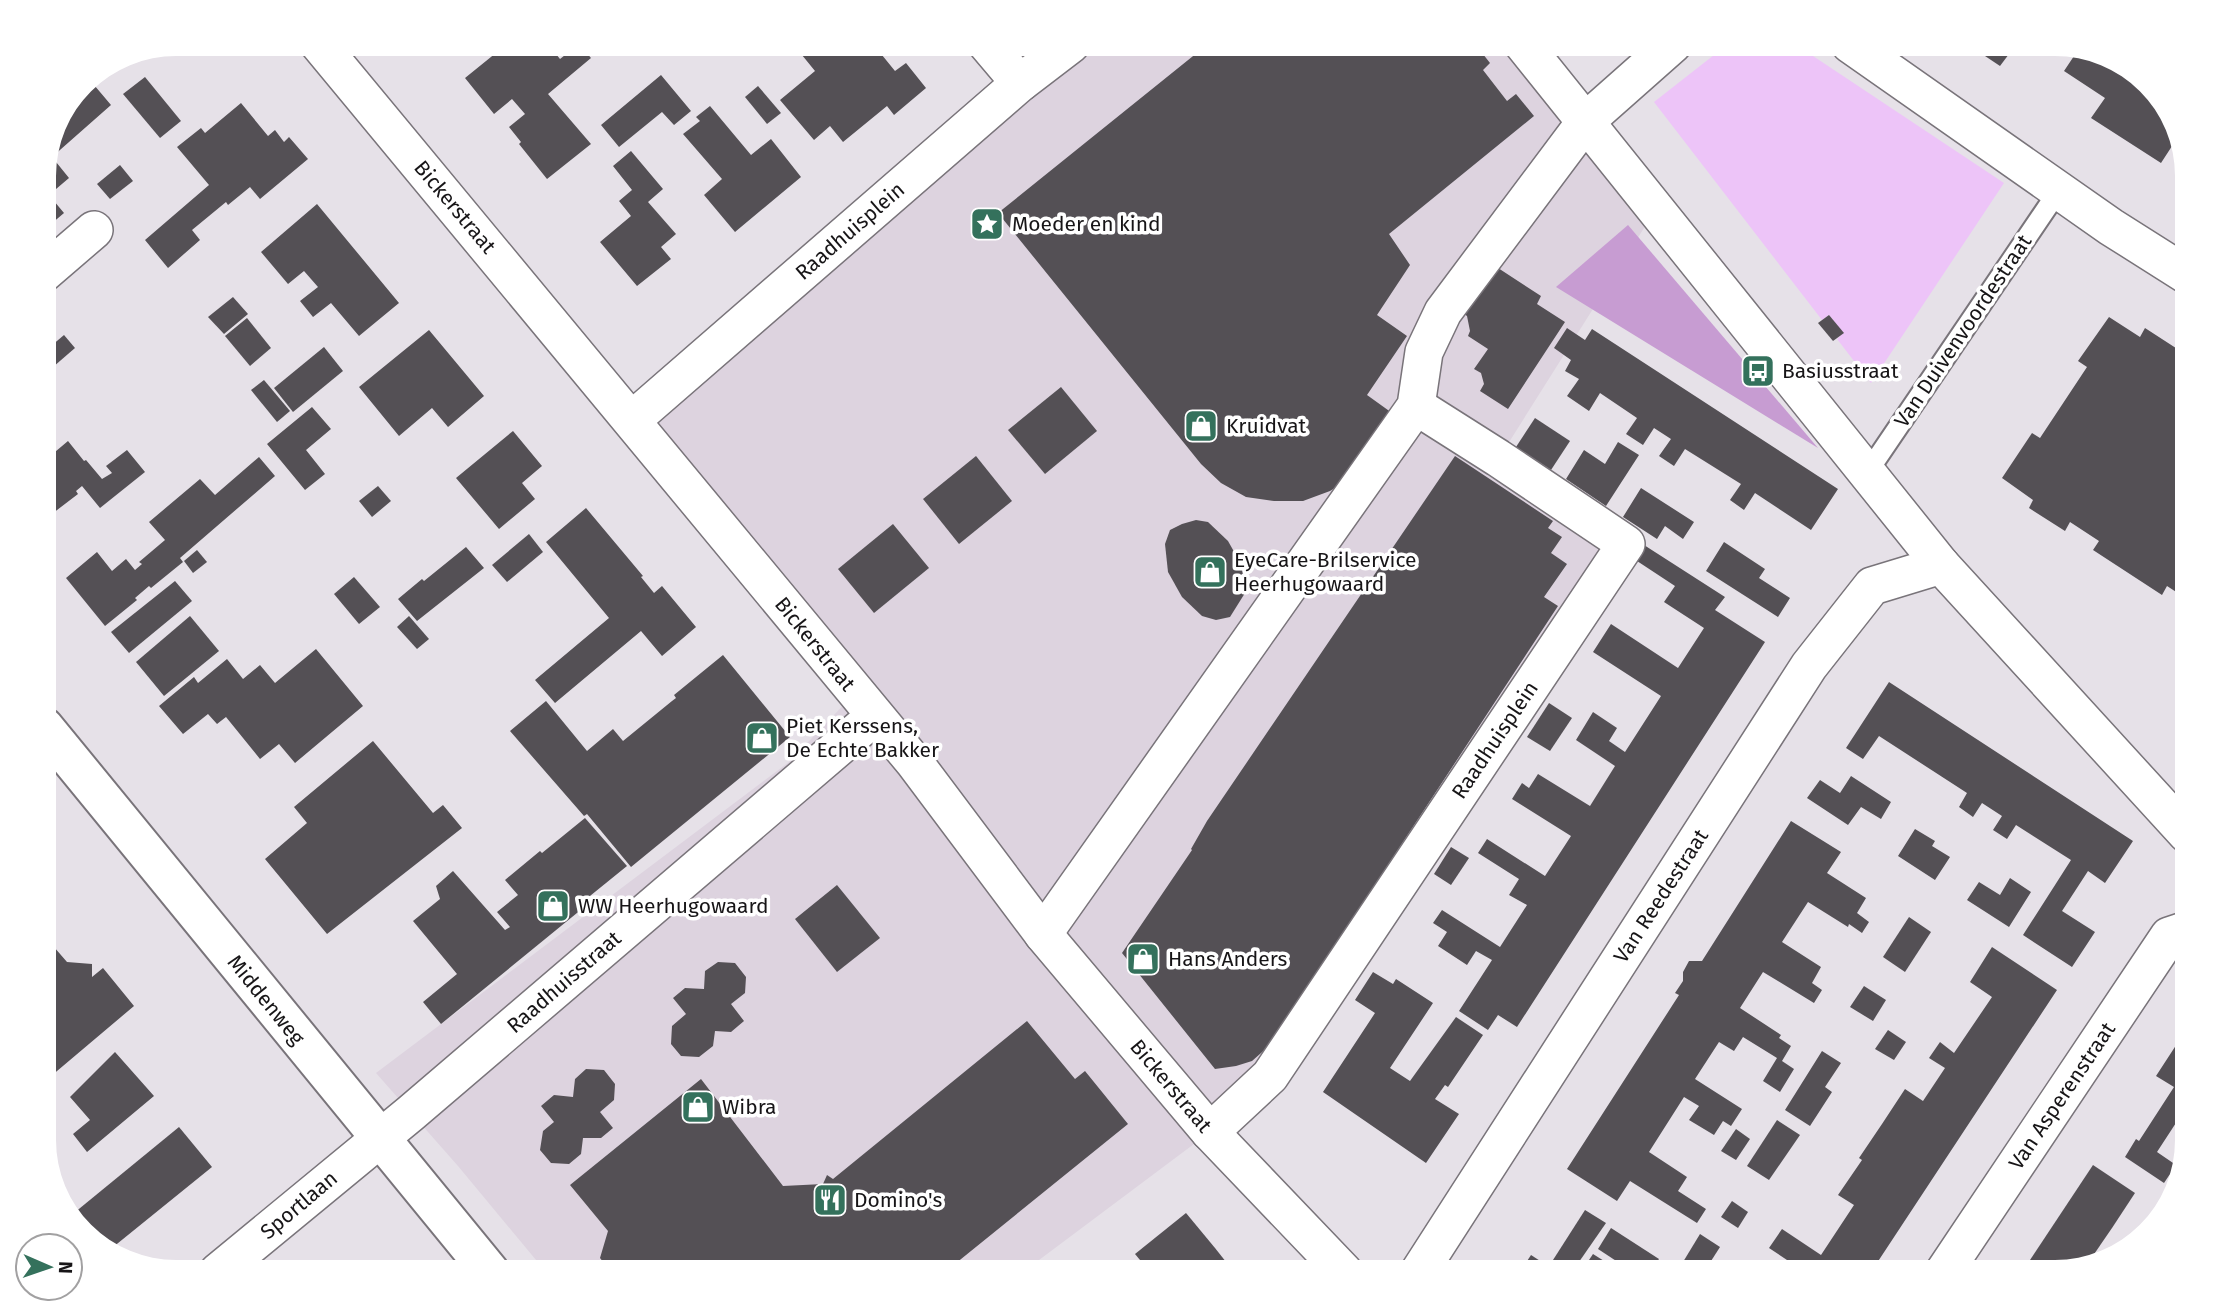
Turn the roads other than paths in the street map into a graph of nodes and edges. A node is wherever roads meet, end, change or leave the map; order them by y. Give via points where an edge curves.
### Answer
1 (329, 56) edge
2 (997, 56) edge
3 (1055, 56) edge
4 (1533, 56) edge
5 (1659, 56) edge
6 (1894, 56) edge
7 (1020, 83) junction
8 (1586, 121) junction
9 (2059, 190) junction
10 (94, 230) dead end
11 (56, 263) edge
12 (2175, 267) edge
13 (1416, 406) junction
14 (632, 420) junction
15 (1867, 472) junction
16 (1941, 565) junction
17 (874, 717) junction
18 (56, 742) edge
19 (2175, 821) edge
20 (1043, 934) junction
21 (2175, 934) edge
22 (1210, 1132) junction
23 (380, 1138) junction
24 (233, 1260) edge
25 (480, 1260) edge
26 (1333, 1260) edge
27 (1427, 1260) edge
28 (1952, 1260) edge

1 - 14 street, Bickerstraat
2 - 7 street
3 - 7 street, Raadhuisplein
4 - 8 street
5 - 8 street
6 - 9 street
7 - 14 street, Raadhuisplein
8 - 13 street via 1443,312 1424,352
8 - 15 street
9 - 12 street
9 - 15 lane, Van Duivenvoordestraat
10 - 11 street
13 - 20 street
13 - 22 street, Raadhuisplein via 1626,544 1270,1076
14 - 17 street, Bickerstraat
15 - 16 street
16 - 19 street
16 - 27 street, Van Reedestraat via 1872,586 1809,666
17 - 20 street, Bickerstraat via 914,762
17 - 23 street, Raadhuisstraat
18 - 23 street, Middenweg
20 - 22 street, Bickerstraat
21 - 28 street, Van Asperenstraat via 2169,936
22 - 26 street, Bickerstraat
23 - 24 street, Sportlaan
23 - 25 street, Middenweg

